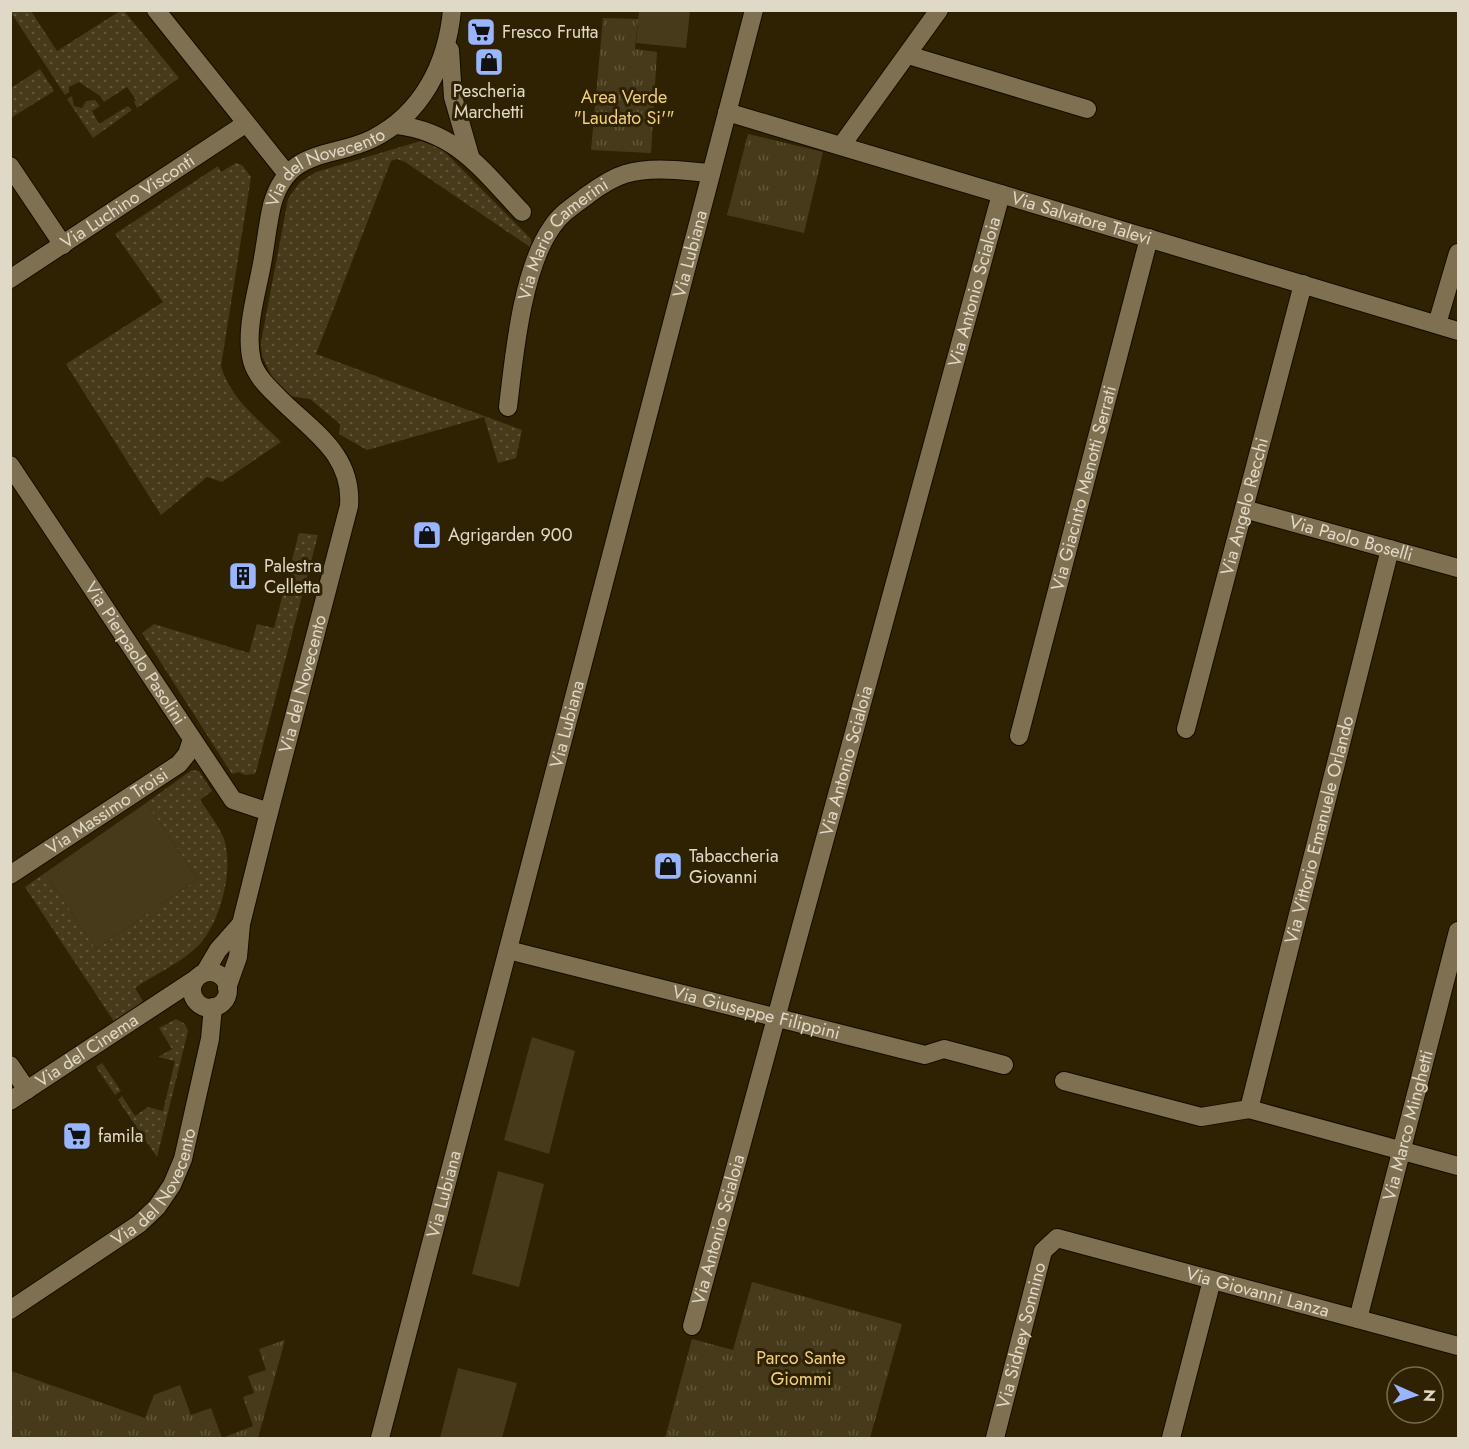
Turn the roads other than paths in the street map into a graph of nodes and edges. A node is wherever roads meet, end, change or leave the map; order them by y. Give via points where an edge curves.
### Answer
1 (156, 10) edge
2 (452, 10) edge
3 (753, 10) edge
4 (939, 10) edge
5 (449, 37) junction
6 (908, 55) junction
7 (1087, 109) dead end
8 (727, 112) junction
9 (245, 124) junction
10 (397, 124) junction
11 (841, 146) junction
12 (470, 156) junction
13 (10, 166) edge
14 (711, 173) junction
15 (287, 174) junction
16 (1001, 194) junction
17 (522, 212) dead end
18 (1149, 238) junction
19 (63, 245) junction
20 (1458, 253) edge
21 (10, 279) edge
22 (1303, 284) junction
23 (1437, 324) junction
24 (1458, 331) edge
25 (508, 407) dead end
26 (12, 473) edge
27 (1244, 509) junction
28 (1389, 549) junction
29 (1458, 568) edge
30 (1186, 729) dead end
31 (1019, 736) dead end
32 (192, 739) junction
33 (269, 812) junction
34 (10, 875) edge
35 (241, 924) junction
36 (1458, 931) edge
37 (508, 950) junction
38 (200, 976) junction
39 (227, 988) junction
40 (195, 1000) junction
41 (162, 1002) junction
42 (213, 1007) junction
43 (778, 1018) junction
44 (10, 1065) edge
45 (1004, 1065) dead end
46 (1064, 1081) dead end
47 (27, 1090) junction
48 (10, 1101) edge
49 (1249, 1109) junction
50 (1403, 1150) junction
51 (1458, 1166) edge
52 (1057, 1238) joint
53 (1212, 1280) junction
54 (10, 1310) edge
55 (1358, 1319) junction
56 (692, 1326) dead end
57 (1458, 1346) edge
58 (380, 1438) edge
59 (995, 1438) edge
60 (1171, 1438) edge

1 - 9 street
2 - 5 street, Via del Novecento
3 - 8 street, Via Lubiana
4 - 6 street
5 - 10 street, Via del Novecento via 438,72 420,101
5 - 12 street, Via del Novecento via 453,97
6 - 7 street
6 - 11 street
8 - 11 street, Via Salvatore Talevi
8 - 14 street, Via Lubiana
9 - 15 street
9 - 19 street, Via Luchino Visconti
10 - 12 street, Via del Novecento via 439,135
10 - 15 street, Via del Novecento via 370,140 311,156
11 - 16 street, Via Salvatore Talevi
12 - 17 street, Via del Novecento
13 - 19 street
14 - 25 street, Via Mario Camerini via 657,169 625,174 602,184 552,225 528,286 516,335
14 - 37 street, Via Lubiana
15 - 33 street, Via del Novecento via 273,203 250,338 253,362 263,382 337,454 351,489
16 - 18 street, Via Salvatore Talevi
16 - 43 street, Via Antonio Scialoia
18 - 22 street, Via Salvatore Talevi
18 - 31 street, Via Giacinto Menotti Serrati
19 - 21 street, Via Luchino Visconti
20 - 23 street
22 - 23 street, Via Salvatore Talevi
22 - 27 street, Via Angelo Recchi
23 - 24 street, Via Salvatore Talevi
26 - 32 street, Via Pierpaolo Pasolini
27 - 28 street, Via Paolo Boselli
27 - 30 street, Via Angelo Recchi
28 - 29 street, Via Paolo Boselli
28 - 49 street, Via Vittorio Emanuele Orlando
32 - 33 street, Via Pierpaolo Pasolini via 233,800
32 - 34 street, Via Massimo Troisi via 179,764
33 - 35 street, Via del Novecento
35 - 38 street, Via del Novecento
35 - 39 street, Via del Novecento via 238,957
36 - 50 street, Via Marco Minghetti
37 - 43 street, Via Giuseppe Filippini
37 - 58 street, Via Lubiana
38 - 39 street via 211,972 222,977
38 - 40 street via 192,990
38 - 41 street, Via del Cinema
39 - 42 street, Via del Novecento via 225,998
40 - 41 street, Via del Cinema
40 - 42 street
41 - 47 street, Via del Cinema
42 - 54 street, Via del Novecento via 210,1039 183,1159 172,1185 139,1224
43 - 45 street, Via Giuseppe Filippini via 925,1055 944,1048
43 - 56 street, Via Antonio Scialoia
44 - 47 street
46 - 49 street via 1201,1117
47 - 48 street, Via del Cinema
49 - 50 street
50 - 51 street
50 - 55 street, Via Marco Minghetti
52 - 53 street, Via Giovanni Lanza
52 - 59 street, Via Sidney Sonnino via 1043,1251
53 - 55 street, Via Giovanni Lanza
53 - 60 street
55 - 57 street, Via Giovanni Lanza

